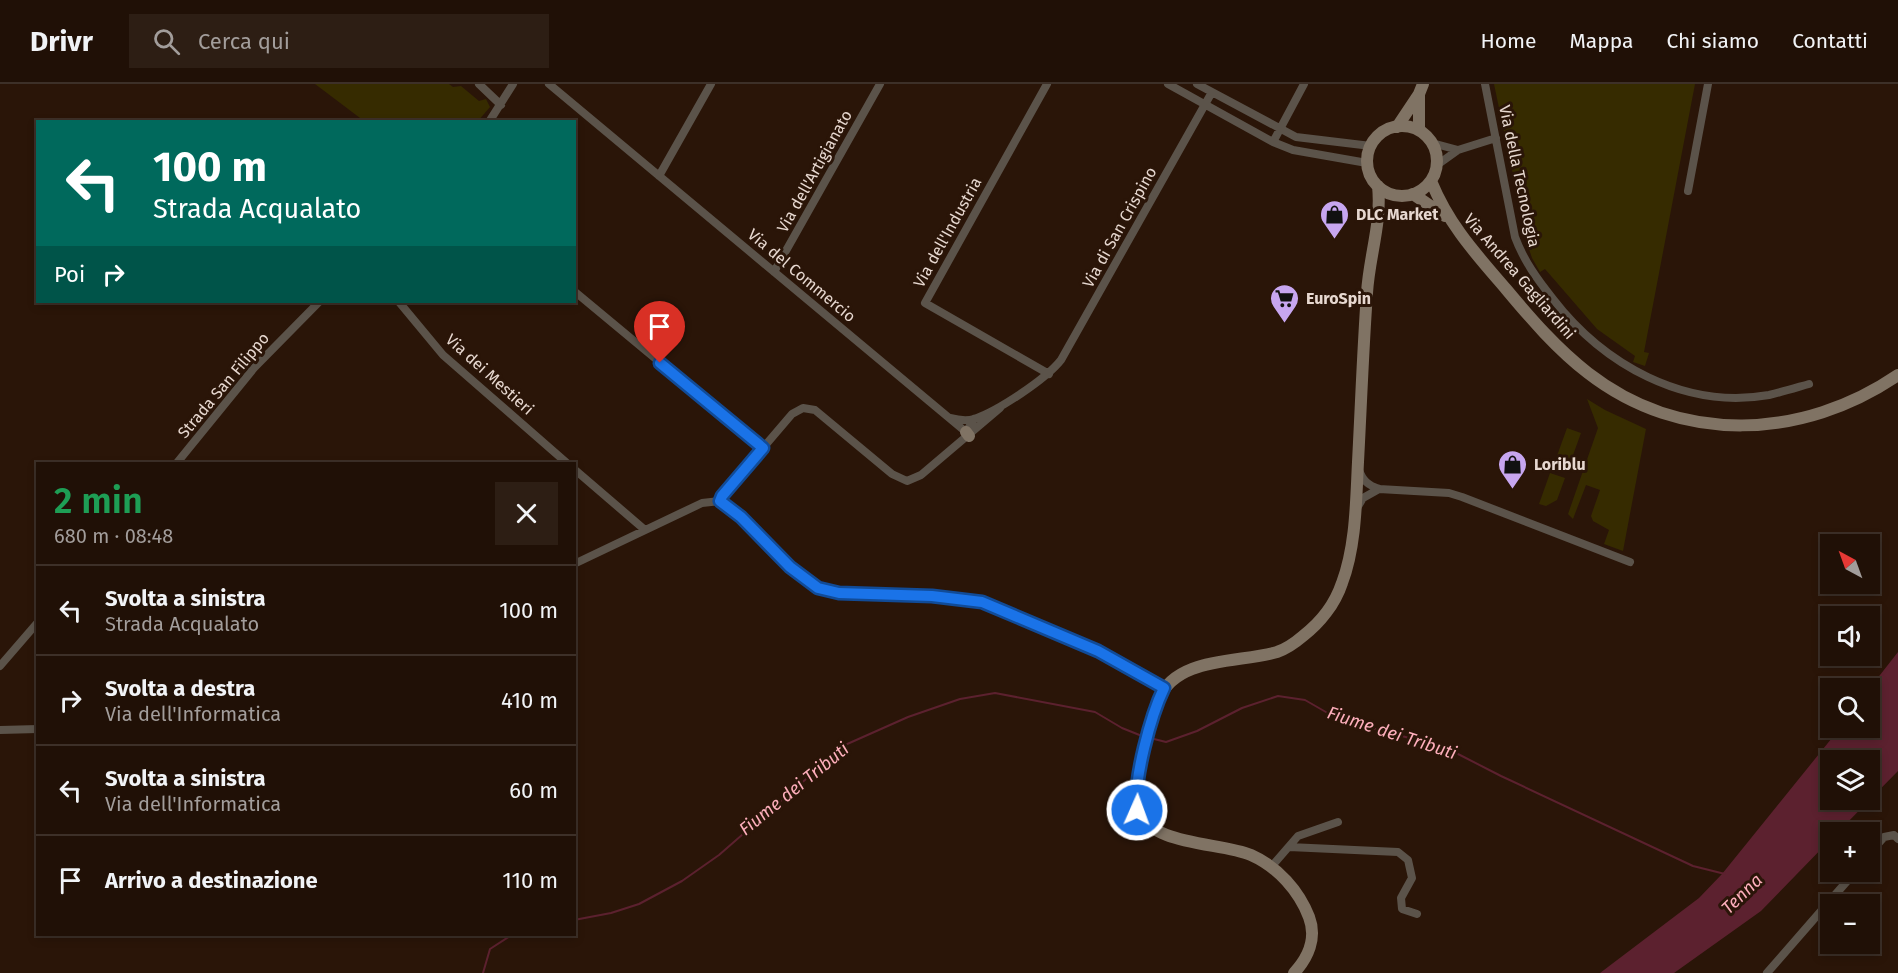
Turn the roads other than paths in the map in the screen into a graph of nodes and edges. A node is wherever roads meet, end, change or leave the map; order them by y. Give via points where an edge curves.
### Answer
1 (480, 84) edge
2 (513, 84) edge
3 (549, 84) edge
4 (711, 84) edge
5 (880, 84) edge
6 (1047, 84) edge
7 (1168, 84) edge
8 (1197, 84) edge
9 (1304, 84) edge
10 (1485, 84) edge
11 (1708, 84) edge
12 (1421, 89) edge
13 (1212, 92) junction
14 (1205, 104) junction
15 (501, 105) junction
16 (490, 120) edge
17 (1397, 126) junction
18 (1279, 130) junction
19 (1419, 130) junction
20 (1496, 138) junction
21 (1273, 142) junction
22 (1432, 143) junction
23 (1371, 146) junction
24 (1458, 150) junction
25 (1367, 163) junction
26 (1437, 165) junction
27 (659, 176) junction
28 (1431, 181) junction
29 (1378, 186) junction
30 (1688, 191) dead end
31 (1413, 194) junction
32 (1398, 196) junction
33 (1448, 218) junction
34 (1379, 220) junction
35 (774, 272) junction
36 (576, 293) edge
37 (318, 303) edge
38 (400, 303) edge
39 (1049, 374) junction
40 (1898, 375) edge
41 (1809, 384) dead end
42 (1008, 401) junction
43 (950, 418) junction
44 (974, 419) junction
45 (967, 434) junction
46 (763, 448) junction
47 (178, 462) edge
48 (566, 462) edge
49 (1358, 467) junction
50 (576, 471) edge
51 (1370, 489) junction
52 (1356, 494) junction
53 (720, 501) junction
54 (1355, 511) junction
55 (645, 530) junction
56 (1630, 562) dead end
57 (576, 563) edge
58 (36, 624) edge
59 (0, 666) edge
60 (1164, 688) junction
61 (36, 729) edge
62 (0, 730) edge
63 (1338, 822) dead end
64 (1898, 839) edge
65 (1880, 842) edge
66 (1288, 847) junction
67 (1272, 866) junction
68 (1846, 882) edge
69 (1417, 914) dead end
70 (1294, 973) edge
71 (1767, 973) edge

1 - 15 street
2 - 15 street
3 - 27 street, Via del Commercio
4 - 27 street
5 - 35 street, Via dell'Artigianato
6 - 39 street, Via dell'Industria via 925,303
7 - 14 street
8 - 13 street
9 - 18 street
10 - 20 street, Via della Tecnologia
11 - 30 street
12 - 17 main road
12 - 19 main road
13 - 14 street, Via di San Crispino
13 - 18 street
14 - 21 street
14 - 39 street, Via di San Crispino via 1061,360
15 - 16 street
17 - 19 main road
17 - 23 main road via 1386,130
18 - 21 street
18 - 23 street via 1296,137
19 - 22 main road
20 - 24 street
20 - 41 street, Via della Tecnologia via 1522,257 1560,308 1601,351 1651,379 1707,395 1767,395
21 - 25 street via 1293,150
22 - 24 street
22 - 26 main road
23 - 25 main road
24 - 26 street
25 - 29 main road
26 - 28 main road
27 - 35 street, Via del Commercio
28 - 31 main road
28 - 33 main road
29 - 32 main road
29 - 34 main road
31 - 32 main road
31 - 33 main road
32 - 34 main road
33 - 40 main road, Via Andrea Gagliardini via 1558,347 1588,374 1661,414 1699,424 1783,423 1855,401
34 - 49 main road via 1368,279
35 - 43 street, Via del Commercio
36 - 46 street
37 - 47 street, Strada San Filippo via 254,368
38 - 48 street, Via dei Mestieri via 443,355
39 - 42 street
42 - 44 street
42 - 45 street
43 - 44 street
43 - 45 street, Via del Commercio
44 - 45 street
45 - 46 street via 921,475 907,481 892,474 809,408 792,414
46 - 53 street
49 - 51 street
49 - 52 main road
50 - 55 street
51 - 52 street via 1359,489
51 - 54 street
51 - 56 street via 1462,497
52 - 54 main road
53 - 55 street via 702,503
53 - 60 street via 818,588 839,593 982,602 1098,651
54 - 60 main road via 1342,584 1316,626 1279,651 1199,666
55 - 57 street
58 - 59 street
60 - 67 main road via 1143,758 1135,795 1137,810 1148,826 1164,834 1249,854
61 - 62 street
63 - 66 street via 1298,836
64 - 65 street via 1894,835
66 - 67 street
66 - 69 street via 1398,852 1408,860 1412,878 1401,898 1402,909
67 - 70 main road via 1291,886 1312,923 1312,944
68 - 71 street

